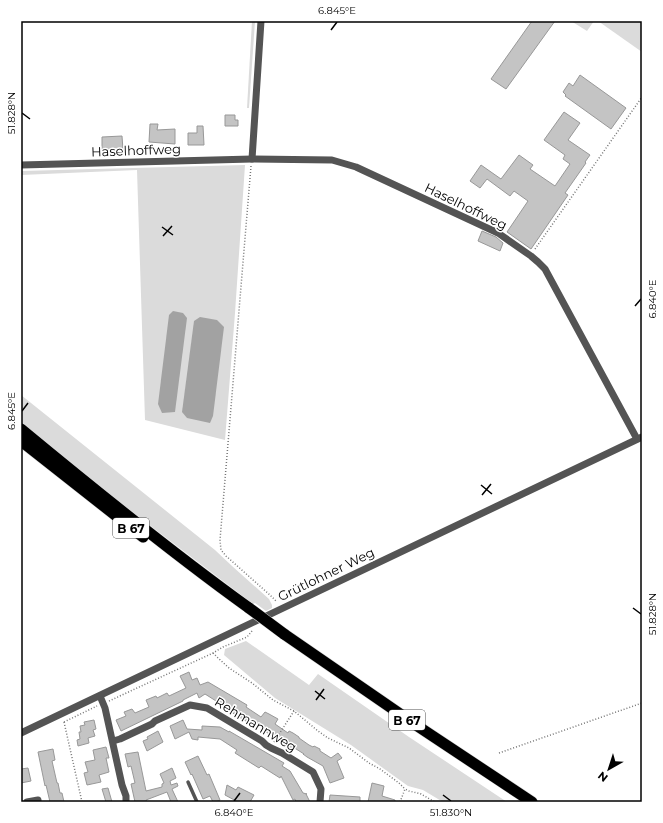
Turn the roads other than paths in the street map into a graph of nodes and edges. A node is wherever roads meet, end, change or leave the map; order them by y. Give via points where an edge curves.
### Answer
1 (261, 21) edge
2 (252, 159) junction
3 (21, 165) edge
4 (21, 429) edge
5 (21, 433) edge
6 (640, 438) edge
7 (21, 441) edge
8 (80, 478) junction
9 (246, 611) junction
10 (281, 636) junction
11 (100, 696) junction
12 (21, 733) edge
13 (113, 741) junction
14 (188, 782) dead end
15 (27, 802) edge
16 (38, 802) edge
17 (126, 802) edge
18 (197, 802) edge
19 (320, 802) edge
20 (519, 802) edge
21 (532, 802) edge

1 - 2 street
2 - 3 street, Haselhoffweg
2 - 6 street, Haselhoffweg via 332,160 356,167 498,233 531,256 545,269
4 - 8 highway
5 - 8 highway, B 67
6 - 11 street, Grütlohner Weg
7 - 9 highway, B 67 via 190,573
8 - 9 highway, B 67
9 - 10 highway, B 67, bridge
10 - 20 highway, B 67 via 365,699
10 - 21 highway, B 67
11 - 12 street, Grütlohner Weg
11 - 13 street
13 - 17 street
13 - 19 street, Rehmannweg via 190,705 207,708 312,772 321,789
14 - 18 lane
15 - 16 street

